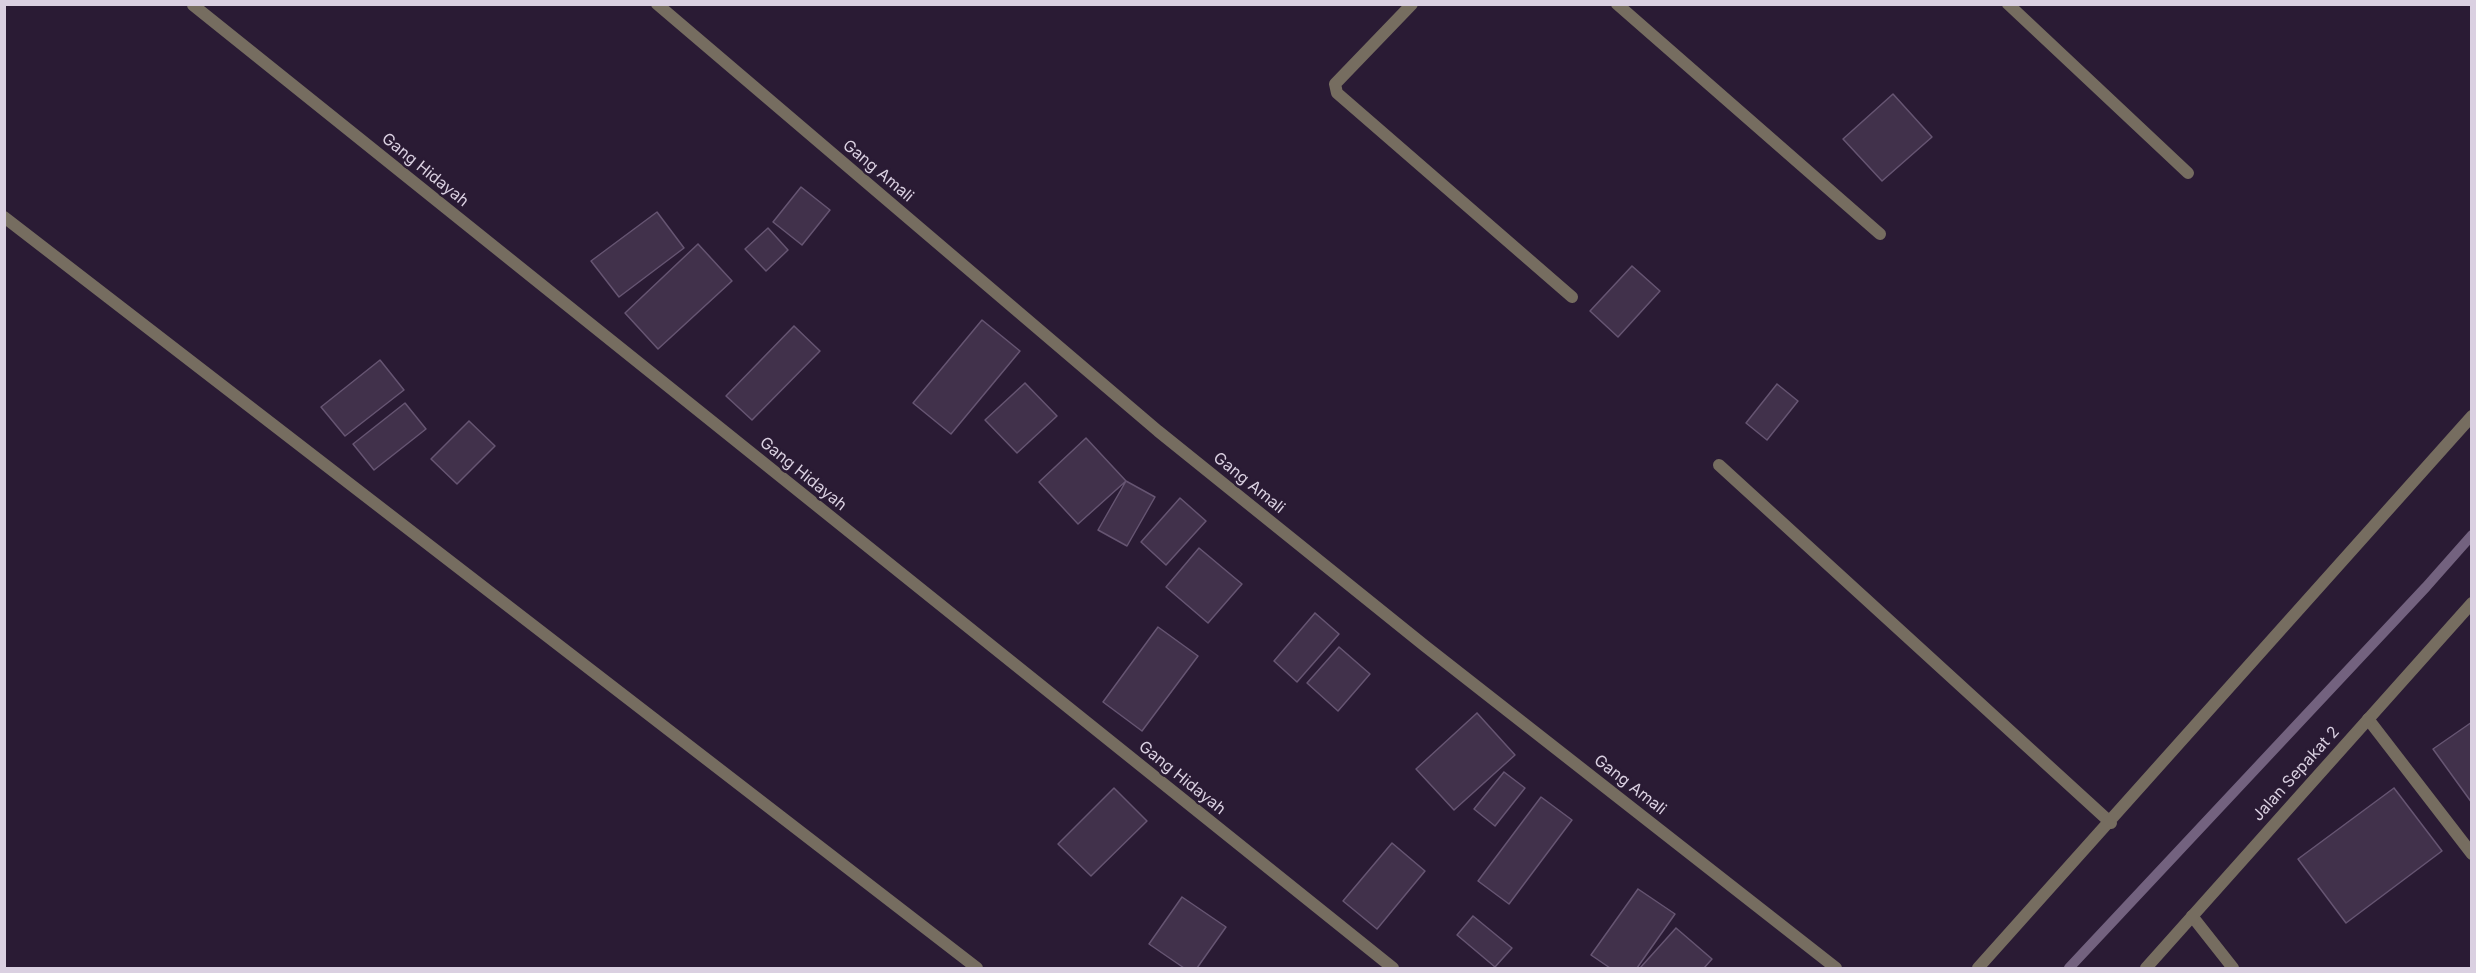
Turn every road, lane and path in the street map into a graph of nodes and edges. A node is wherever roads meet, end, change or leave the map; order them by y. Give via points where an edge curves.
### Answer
1 (657, 4) edge
2 (1412, 4) edge
3 (1617, 4) edge
4 (2008, 4) edge
5 (193, 5) edge
6 (2187, 173) dead end
7 (4, 217) edge
8 (1880, 234) dead end
9 (1572, 297) dead end
10 (2472, 416) edge
11 (1719, 465) dead end
12 (2472, 603) edge
13 (2368, 719) junction
14 (2111, 823) junction
15 (2472, 854) edge
16 (2192, 916) junction
17 (977, 969) edge
18 (1393, 969) edge
19 (1836, 969) edge
20 (1978, 969) edge
21 (2146, 969) edge
22 (2233, 969) edge

1 - 19 street, Gang Amali via 1158,431
2 - 9 street via 1335,84 1336,93
3 - 8 street
4 - 6 street
5 - 18 street, Gang Hidayah
7 - 17 street
10 - 14 street
11 - 14 street
12 - 13 street, Jalan Sepakat 2
13 - 15 street
13 - 16 street, Jalan Sepakat 2
14 - 20 street
16 - 21 street, Jalan Sepakat 2
16 - 22 street

